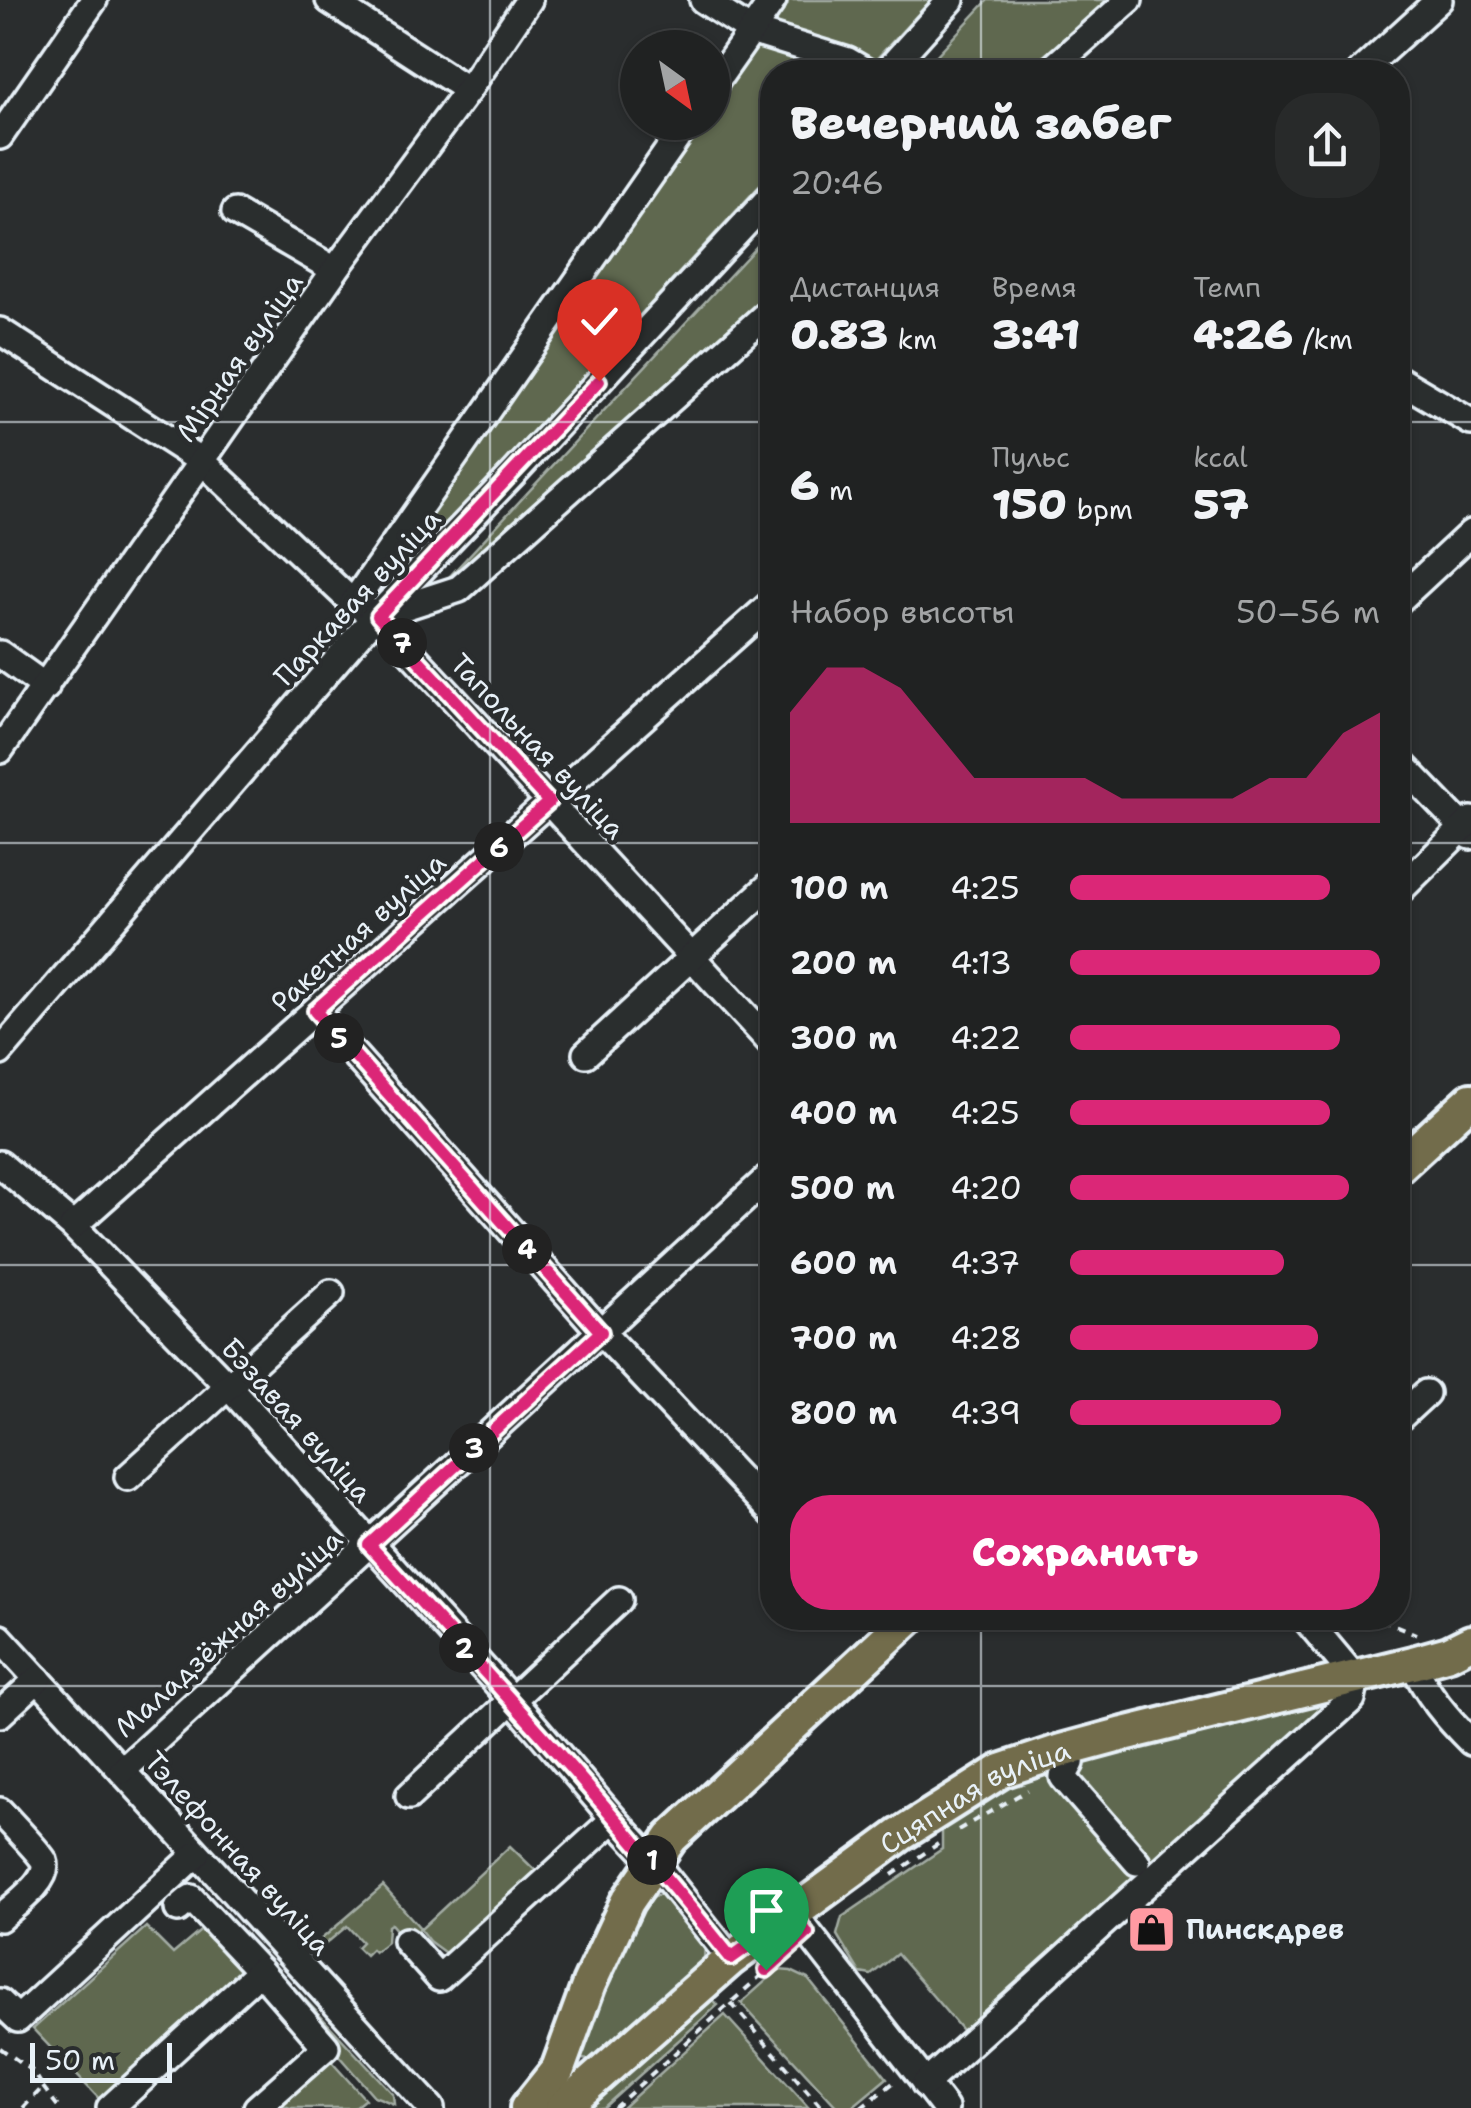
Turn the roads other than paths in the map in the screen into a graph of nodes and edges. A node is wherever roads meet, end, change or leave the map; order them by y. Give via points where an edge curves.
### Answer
1 (94, 0) edge
2 (329, 0) edge
3 (529, 0) edge
4 (704, 0) edge
5 (773, 0) edge
6 (951, 0) edge
7 (1128, 0) edge
8 (1439, 0) edge
9 (751, 31) junction
10 (845, 60) edge
11 (897, 60) edge
12 (1061, 60) edge
13 (1373, 60) edge
14 (730, 61) edge
15 (468, 90) junction
16 (0, 136) edge
17 (676, 140) edge
18 (760, 208) edge
19 (235, 212) dead end
20 (335, 270) junction
21 (760, 320) edge
22 (0, 331) edge
23 (1410, 386) edge
24 (1471, 422) edge
25 (203, 462) junction
26 (1471, 533) edge
27 (1410, 590) edge
28 (353, 603) junction
29 (760, 614) edge
30 (378, 616) junction
31 (0, 654) edge
32 (46, 687) junction
33 (0, 750) edge
34 (1410, 772) edge
35 (549, 802) junction
36 (1468, 828) edge
37 (1410, 881) edge
38 (760, 895) edge
39 (691, 956) junction
40 (315, 1011) junction
41 (760, 1031) edge
42 (0, 1052) edge
43 (586, 1054) dead end
44 (1471, 1100) edge
45 (1410, 1156) edge
46 (0, 1164) edge
47 (760, 1185) edge
48 (73, 1226) junction
49 (331, 1293) dead end
50 (601, 1332) junction
51 (228, 1386) junction
52 (1426, 1393) dead end
53 (1410, 1408) edge
54 (128, 1477) dead end
55 (760, 1500) edge
56 (369, 1545) junction
57 (619, 1600) dead end
58 (883, 1630) edge
59 (1315, 1630) edge
60 (0, 1638) edge
61 (1471, 1642) edge
62 (1416, 1649) junction
63 (1356, 1679) junction
64 (38, 1680) junction
65 (512, 1700) junction
66 (0, 1714) edge
67 (1471, 1742) edge
68 (1062, 1764) junction
69 (122, 1771) junction
70 (409, 1796) dead end
71 (0, 1811) edge
72 (614, 1819) junction
73 (196, 1854) junction
74 (654, 1862) junction
75 (1137, 1862) dead end
76 (178, 1909) dead end
77 (0, 1918) edge
78 (800, 1923) junction
79 (406, 1941) dead end
80 (731, 1958) junction
81 (260, 1972) junction
82 (0, 2002) edge
83 (918, 2076) junction
84 (110, 2108) edge
85 (257, 2108) edge
86 (432, 2108) edge
87 (527, 2108) edge
88 (562, 2108) edge
89 (945, 2108) edge

1 - 16 street
2 - 15 street
3 - 15 street, Мірная вуліца
4 - 9 street
5 - 9 street
6 - 11 street
7 - 12 street
8 - 13 street
9 - 10 street
9 - 14 street
15 - 20 street, Мірная вуліца
17 - 28 street
18 - 30 street, Паркавая вуліца
19 - 20 street
20 - 25 street, Мірная вуліца
21 - 30 street via 459,589
22 - 25 street, Тапольная вуліца
23 - 24 street
25 - 28 street, Тапольная вуліца
25 - 32 street, Мірная вуліца
26 - 27 street
28 - 30 street, Тапольная вуліца
29 - 35 street, Ракетная вуліца
30 - 35 street, Тапольная вуліца
30 - 42 street, Паркавая вуліца
31 - 32 street
32 - 33 street, Мірная вуліца
34 - 36 street
35 - 39 street, Тапольная вуліца
35 - 40 street, Ракетная вуліца
36 - 37 street
38 - 39 street
39 - 41 street, Тапольная вуліца
39 - 43 street
40 - 48 street, Ракетная вуліца
40 - 50 street
44 - 45 main road
46 - 48 street, Бэзавая вуліца
47 - 50 street, Маладзёжная вуліца
48 - 51 street, Бэзавая вуліца
49 - 51 street
50 - 55 street
50 - 56 street, Маладзёжная вуліца
51 - 54 street
51 - 56 street, Бэзавая вуліца
52 - 53 street
56 - 65 street, Бэзавая вуліца
56 - 69 street, Маладзёжная вуліца
57 - 65 street
58 - 74 main road via 670,1838
59 - 63 street
60 - 64 street, Тэлефонная вуліца
61 - 62 main road, Сцяпная вуліца via 1449,1653
62 - 63 main road, Сцяпная вуліца
62 - 67 street via 1420,1678
63 - 68 main road, Сцяпная вуліца
63 - 83 street via 1352,1700
64 - 66 street
64 - 69 street, Тэлефонная вуліца
65 - 70 street
65 - 72 street, Бэзавая вуліца
68 - 75 street
68 - 78 main road, Сцяпная вуліца via 1001,1771 900,1834
69 - 73 street, Тэлефонная вуліца
71 - 77 street via 44,1862 36,1886
72 - 74 street, Бэзавая вуліца
72 - 79 street via 438,1978
73 - 82 street via 18,2020
73 - 86 street, Тэлефонная вуліца
74 - 80 street, Бэзавая вуліца
74 - 87 main road via 606,1946 558,2069
76 - 81 street via 191,1898
78 - 80 main road, Сцяпная вуліца
78 - 83 street
80 - 88 main road, Сцяпная вуліца
81 - 84 street
81 - 85 street via 326,2047
83 - 89 street

